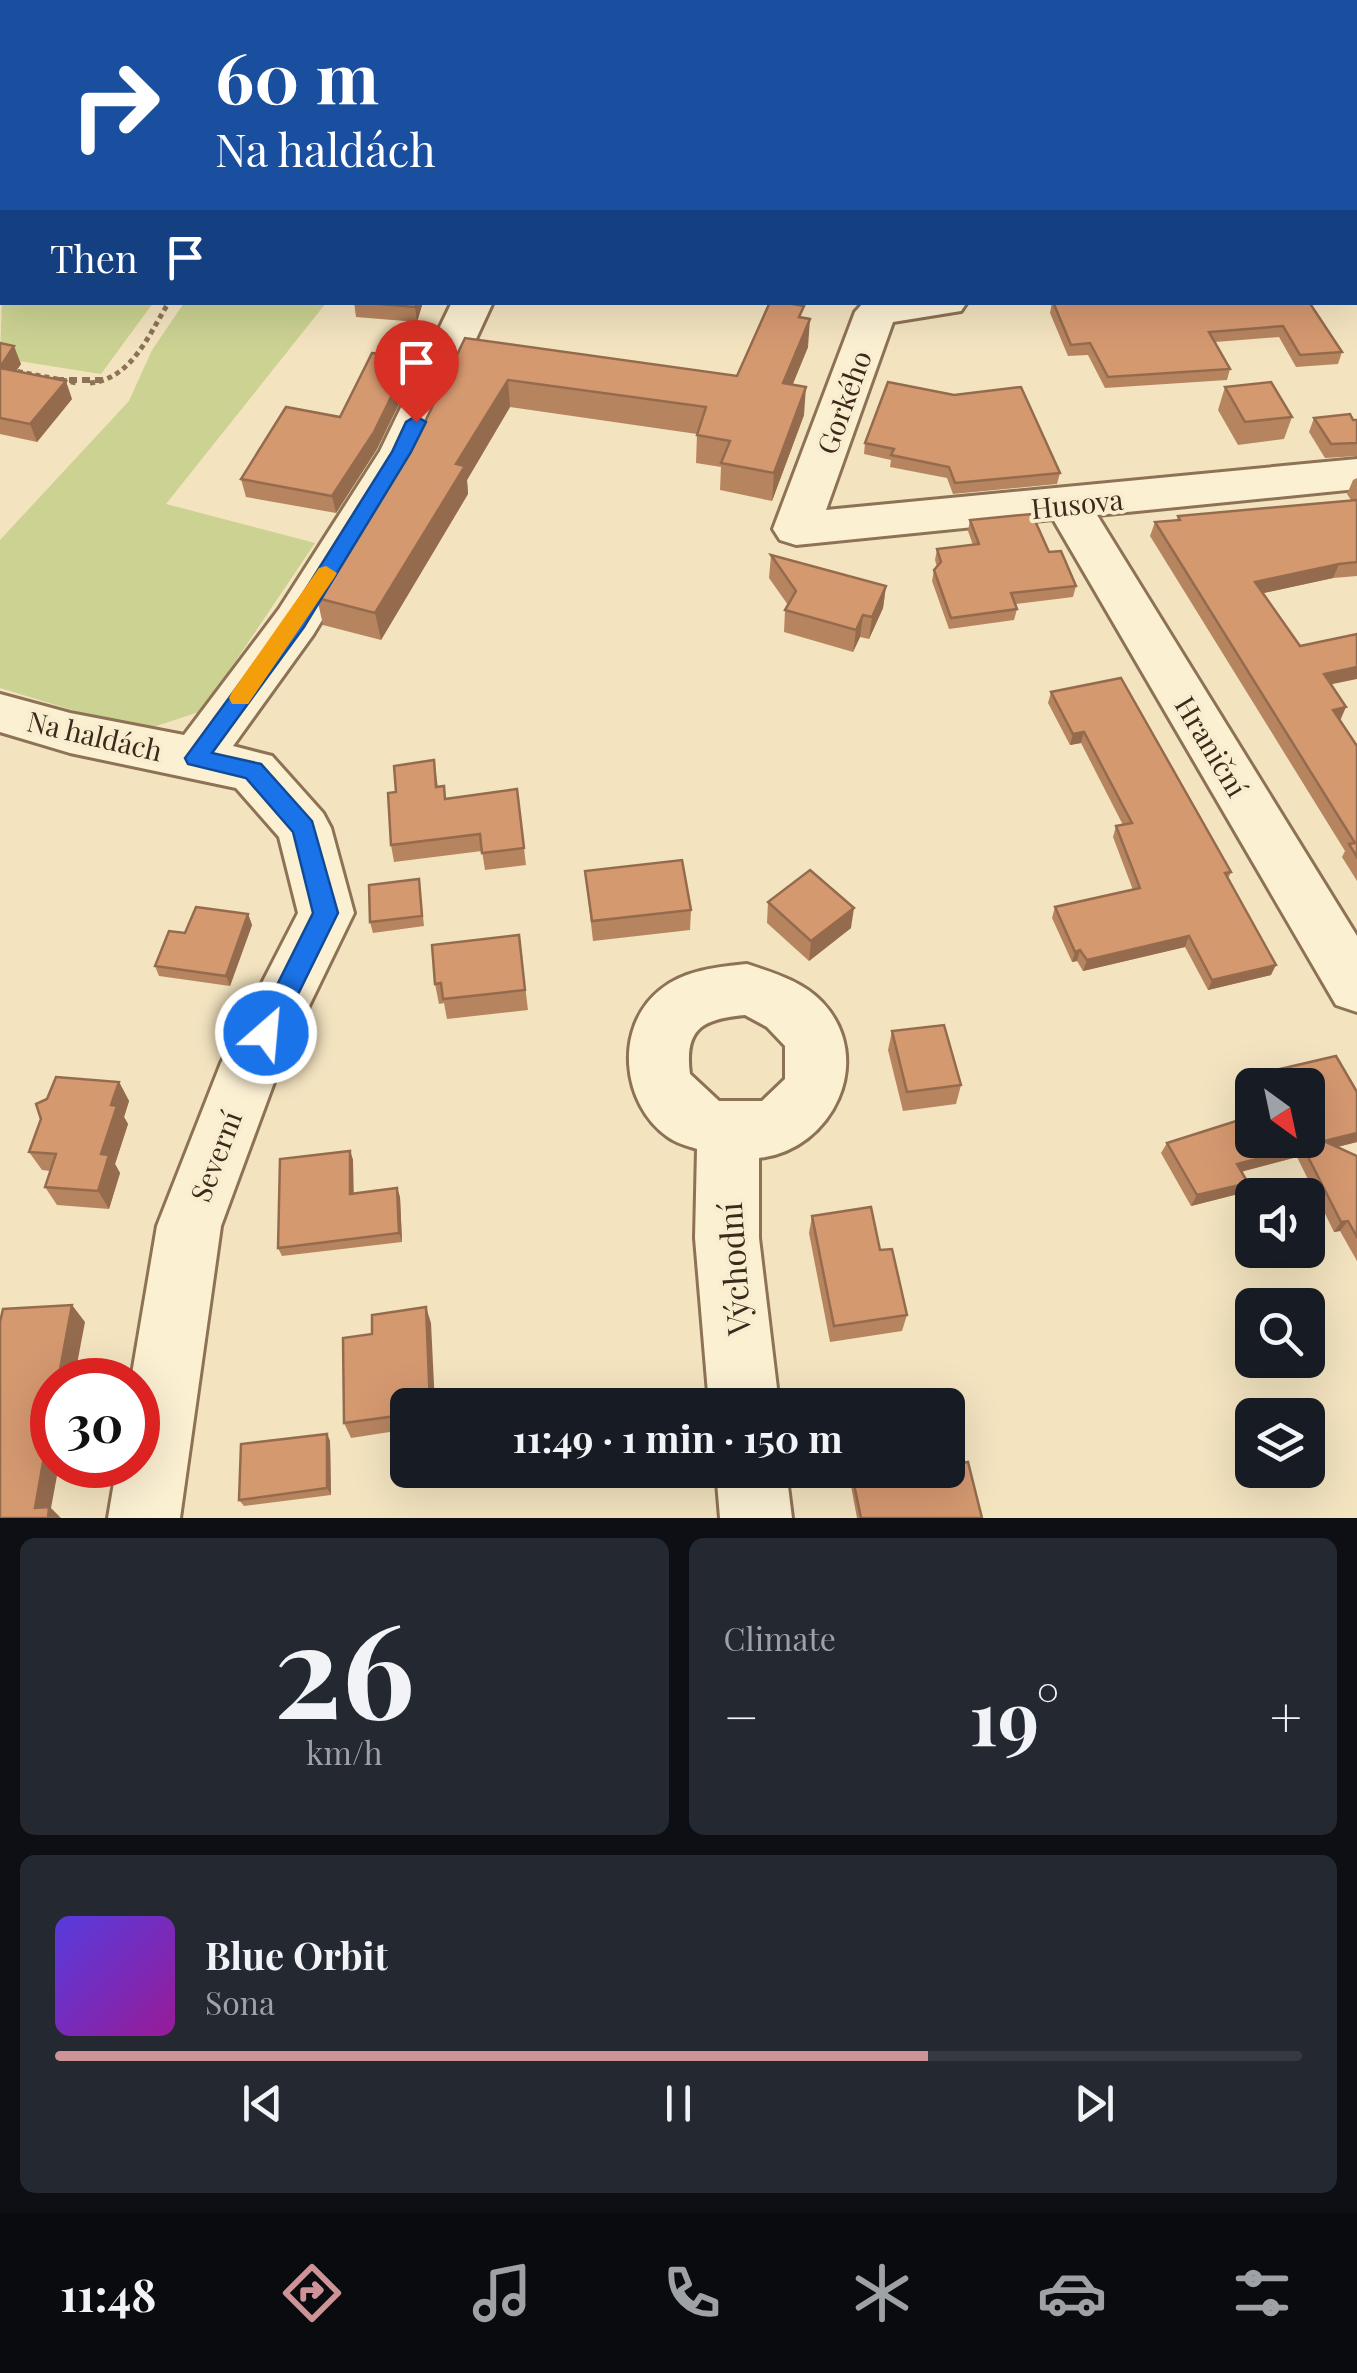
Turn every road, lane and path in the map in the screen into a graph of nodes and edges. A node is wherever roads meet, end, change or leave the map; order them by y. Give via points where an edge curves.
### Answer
1 (167, 305) edge
2 (472, 305) edge
3 (918, 305) edge
4 (0, 368) edge
5 (1357, 474) edge
6 (1066, 504) junction
7 (796, 529) joint
8 (0, 713) edge
9 (196, 758) junction
10 (1357, 987) edge
11 (728, 1134) dead end
12 (742, 1388) edge
13 (753, 1488) edge
14 (144, 1518) edge
15 (756, 1518) edge

1 - 4 path via 125,370 110,380 90,384
2 - 9 street, Na haldách via 402,452 296,622
3 - 7 street, Gorkého via 876,312
5 - 6 street, Husova
6 - 7 street, Husova
6 - 10 street, Hraniční
8 - 9 street, Na haldách
9 - 14 street, Severní via 253,771 304,828 326,913 251,1063 189,1226
11 - 12 street, Východní via 727,1238
13 - 15 street

